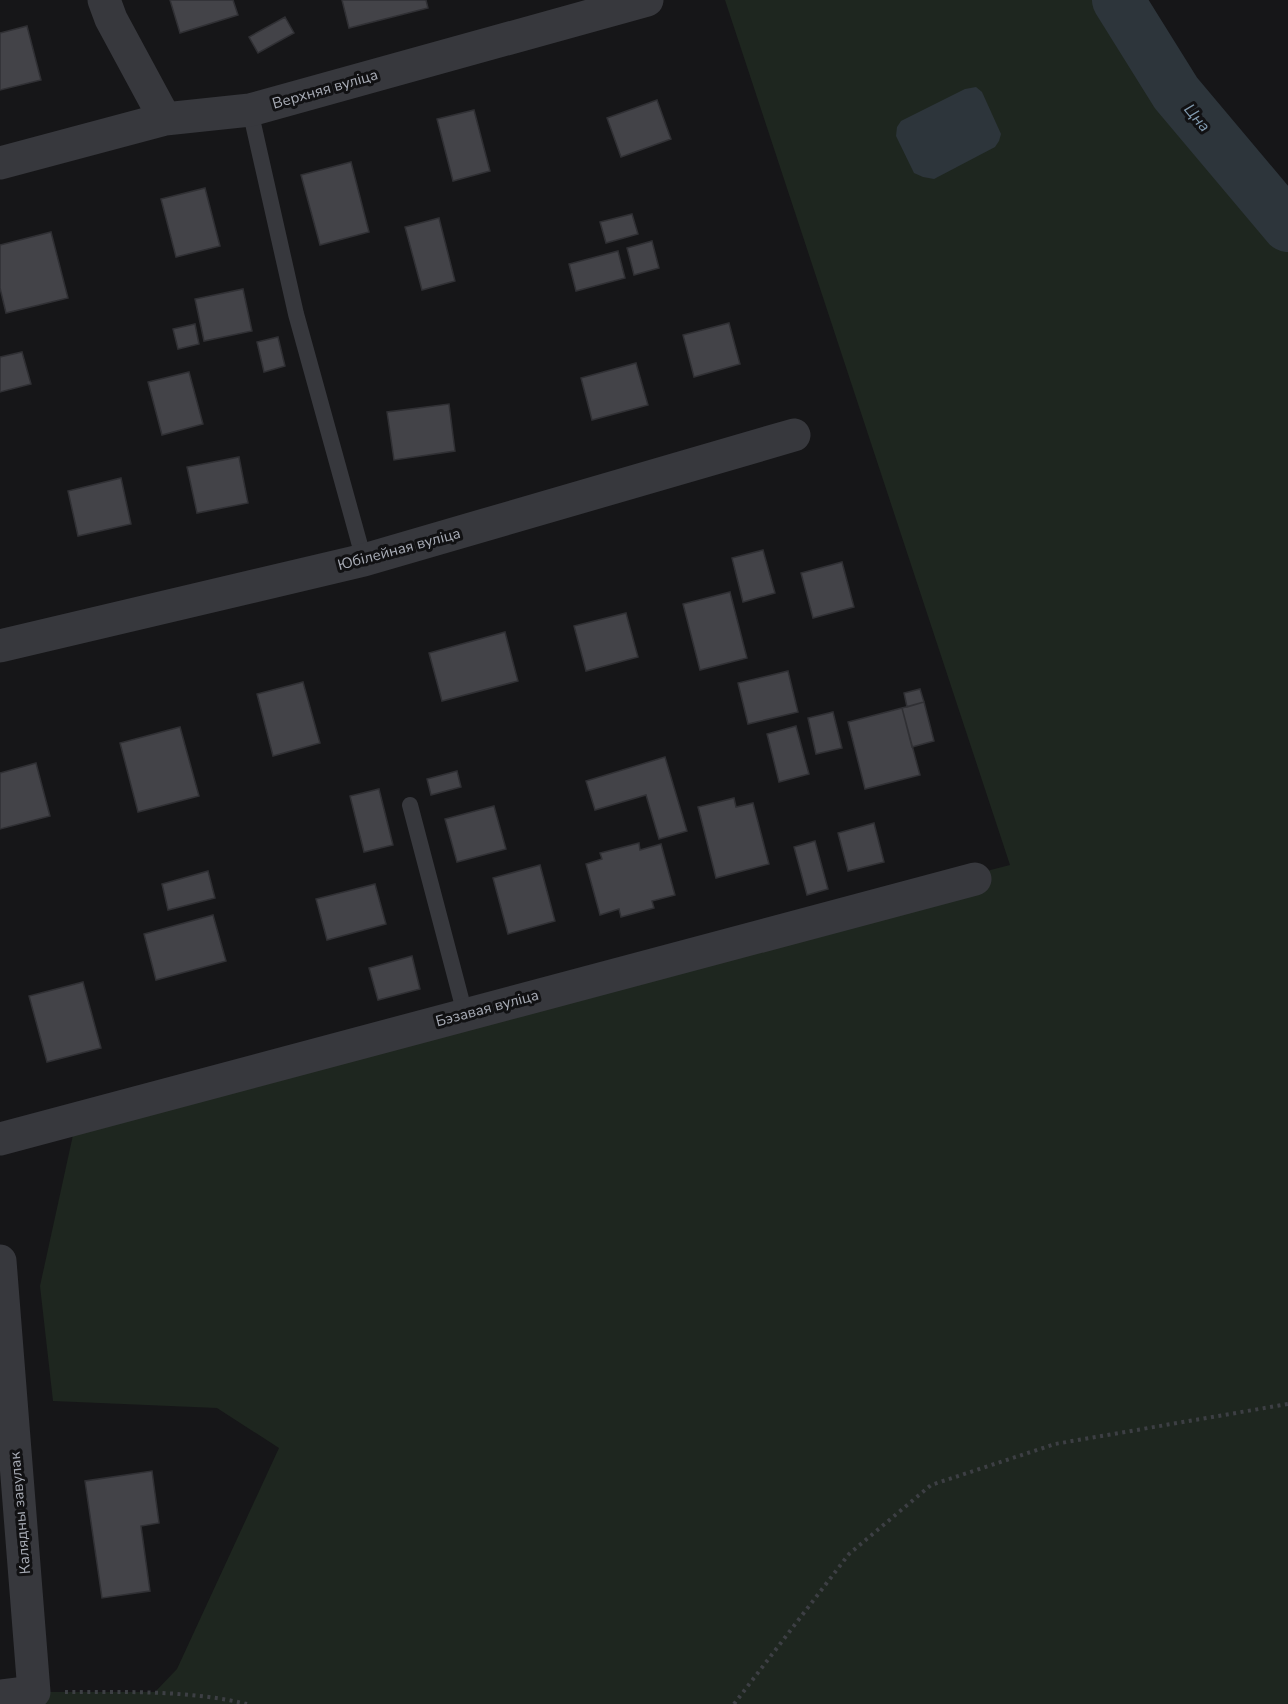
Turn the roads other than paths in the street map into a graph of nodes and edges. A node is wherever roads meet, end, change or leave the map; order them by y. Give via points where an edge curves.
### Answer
1 (104, 0) edge
2 (647, 0) edge
3 (250, 110) junction
4 (165, 119) junction
5 (0, 163) edge
6 (794, 435) dead end
7 (364, 560) junction
8 (0, 646) edge
9 (410, 805) dead end
10 (975, 879) dead end
11 (465, 1014) junction
12 (0, 1139) edge
13 (0, 1261) edge
14 (0, 1696) edge

1 - 4 street
2 - 3 street, Верхняя вуліца
3 - 4 street, Верхняя вуліца
3 - 7 lane via 296,314
4 - 5 street, Верхняя вуліца
6 - 7 street, Юбілейная вуліца
7 - 8 street, Юбілейная вуліца
9 - 11 lane
10 - 11 street, Бэзавая вуліца
11 - 12 street, Бэзавая вуліца
13 - 14 street, Калядны завулак via 34,1692

